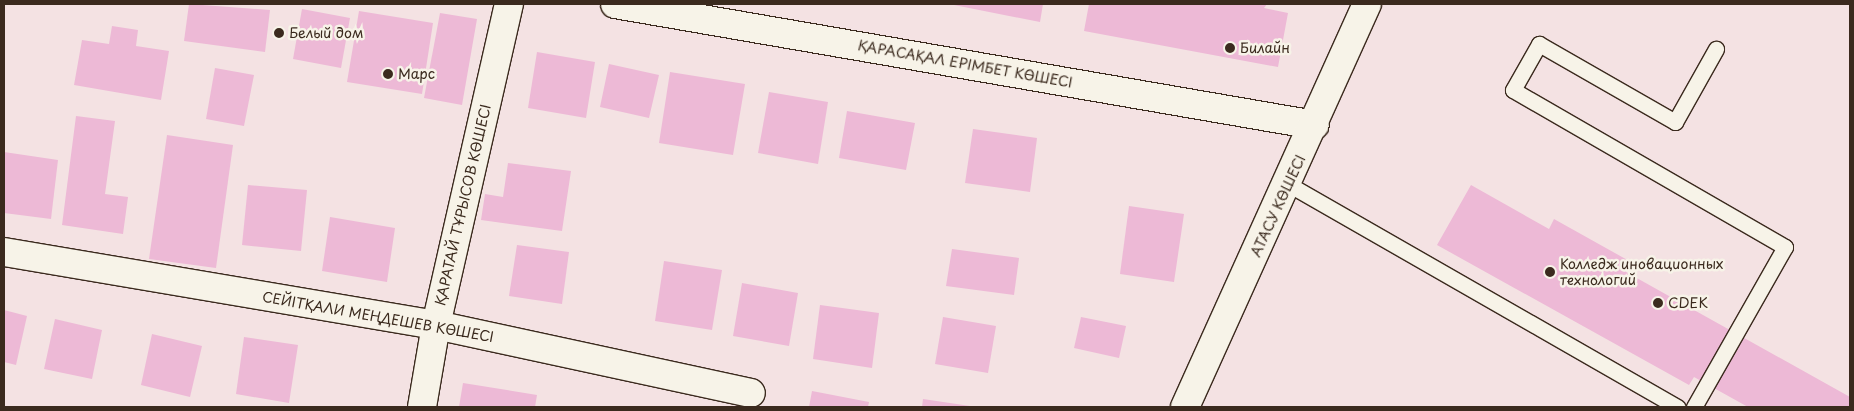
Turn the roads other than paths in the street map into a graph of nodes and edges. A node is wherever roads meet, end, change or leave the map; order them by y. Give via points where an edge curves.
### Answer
1 (509, 4) edge
2 (615, 4) edge
3 (1367, 4) edge
4 (673, 9) edge
5 (1716, 49) dead end
6 (1315, 124) junction
7 (1288, 184) junction
8 (4, 252) edge
9 (436, 325) junction
10 (751, 393) dead end
11 (422, 407) edge
12 (1185, 407) edge
13 (1678, 407) edge
14 (1694, 407) edge

1 - 9 street, ҚАРАТАЙ ТҰРЫСОВ КӨШЕСІ
2 - 4 street, ҚАРАСАҚАЛ ЕРІМБЕТ КӨШЕСІ
3 - 6 street, АТАСУ КӨШЕСІ
4 - 6 street, ҚАРАСАҚАЛ ЕРІМБЕТ КӨШЕСІ
5 - 14 lane via 1675,122 1539,44 1513,90 1785,247
6 - 7 street, АТАСУ КӨШЕСІ
7 - 12 street, АТАСУ КӨШЕСІ
7 - 13 lane
8 - 9 street, СЕЙІТҚАЛИ МЕҢДЕШЕВ КӨШЕСІ
9 - 10 street, СЕЙІТҚАЛИ МЕҢДЕШЕВ КӨШЕСІ
9 - 11 street, ҚАРАТАЙ ТҰРЫСОВ КӨШЕСІ

